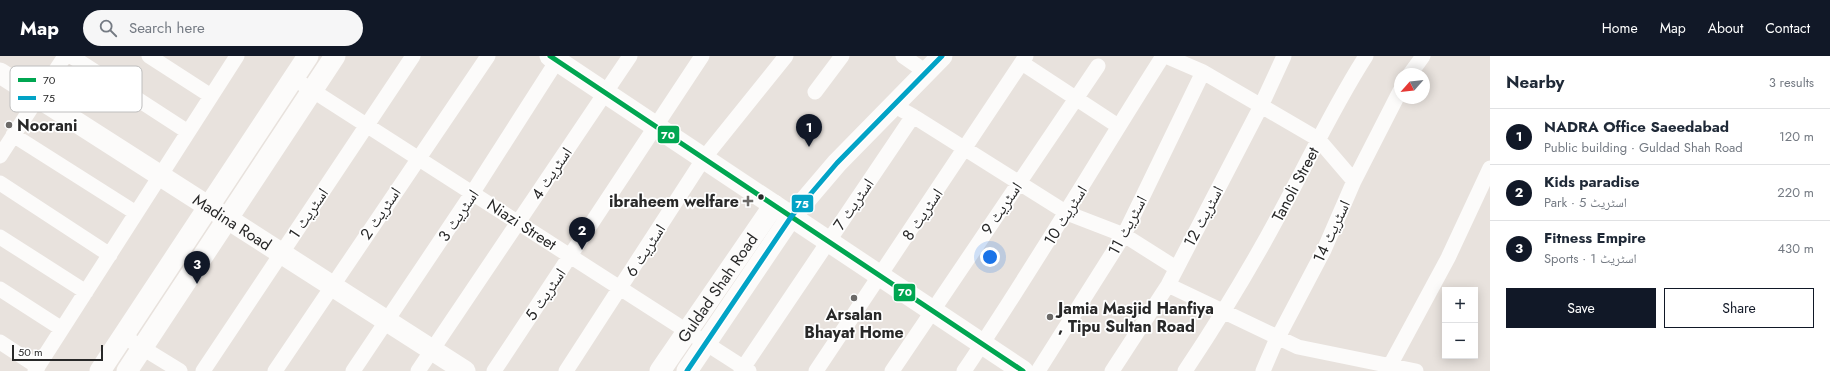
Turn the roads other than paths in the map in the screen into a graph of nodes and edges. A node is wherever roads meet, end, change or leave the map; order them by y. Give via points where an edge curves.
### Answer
1 (65, 56) edge
2 (71, 56) edge
3 (149, 56) edge
4 (237, 56) edge
5 (308, 56) edge
6 (335, 56) edge
7 (413, 56) edge
8 (488, 56) edge
9 (630, 56) edge
10 (702, 56) edge
11 (786, 56) edge
12 (842, 56) edge
13 (903, 56) edge
14 (942, 56) edge
15 (1163, 56) edge
16 (1166, 56) edge
17 (1366, 56) edge
18 (1423, 56) edge
19 (1282, 57) edge
20 (556, 58) edge
21 (1024, 60) edge
22 (58, 66) edge
23 (86, 66) edge
24 (1098, 66) dead end
25 (1414, 68) edge
26 (926, 72) junction
27 (1204, 72) junction
28 (0, 73) edge
29 (293, 78) junction
30 (10, 79) edge
31 (312, 90) junction
32 (815, 92) dead end
33 (606, 93) junction
34 (211, 96) junction
35 (1076, 98) junction
36 (142, 102) edge
37 (1394, 103) edge
38 (893, 105) junction
39 (1261, 106) junction
40 (28, 112) edge
41 (61, 112) edge
42 (913, 116) junction
43 (367, 125) junction
44 (655, 126) junction
45 (1118, 126) junction
46 (188, 132) junction
47 (13, 135) junction
48 (1318, 139) junction
49 (965, 149) junction
50 (0, 156) edge
51 (418, 157) junction
52 (704, 158) junction
53 (1490, 168) edge
54 (160, 175) junction
55 (1354, 181) junction
56 (0, 183) edge
57 (1019, 183) junction
58 (473, 192) junction
59 (209, 206) junction
60 (783, 211) junction
61 (136, 213) junction
62 (1067, 213) junction
63 (228, 218) junction
64 (518, 222) junction
65 (1124, 235) junction
66 (0, 237) edge
67 (828, 241) junction
68 (282, 253) junction
69 (110, 254) junction
70 (570, 255) junction
71 (1176, 268) junction
72 (880, 276) junction
73 (332, 285) junction
74 (1168, 285) junction
75 (620, 288) junction
76 (0, 289) edge
77 (86, 292) junction
78 (932, 311) junction
79 (1224, 313) junction
80 (387, 321) junction
81 (62, 329) junction
82 (687, 331) junction
83 (123, 336) junction
84 (1279, 337) junction
85 (0, 342) edge
86 (705, 342) junction
87 (982, 344) junction
88 (142, 347) junction
89 (432, 350) junction
90 (1389, 368) edge
91 (36, 369) edge
92 (745, 370) edge
93 (100, 371) edge
94 (127, 371) edge
95 (180, 371) edge
96 (204, 371) edge
97 (275, 371) edge
98 (353, 371) edge
99 (418, 371) edge
100 (465, 371) edge
101 (494, 371) edge
102 (566, 371) edge
103 (660, 371) edge
104 (687, 371) edge
105 (816, 371) edge
106 (892, 371) edge
107 (964, 371) edge
108 (1023, 371) edge
109 (1038, 371) edge
110 (1112, 371) edge
111 (1185, 371) edge
112 (1263, 371) edge
113 (1416, 371) edge

1 - 22 street
2 - 23 street
3 - 34 street
4 - 34 street
5 - 29 street
6 - 31 street
7 - 43 street, اسٹریٹ 1
8 - 51 street, اسٹریٹ 2
9 - 33 street, اسٹریٹ 4
10 - 44 street, اسٹریٹ 5
11 - 52 street, اسٹریٹ 6
12 - 32 street
13 - 26 street
14 - 26 street, Guldad Shah Road
15 - 45 street, اسٹریٹ 10
16 - 27 street
17 - 48 street, Tanoli Street
18 - 25 street
19 - 39 street, اسٹریٹ 12
20 - 33 street
20 - 58 street, اسٹریٹ 3
21 - 35 street
21 - 49 street, اسٹریٹ 8
24 - 35 street, اسٹریٹ 9
26 - 38 street, Guldad Shah Road
27 - 39 street
27 - 65 street, اسٹریٹ 11
28 - 30 street, Madina Road
29 - 31 street, Niazi Street
29 - 59 street
31 - 43 street, Niazi Street
31 - 63 street
33 - 44 street
33 - 64 street, اسٹریٹ 4
34 - 46 street
35 - 45 street
35 - 57 street, اسٹریٹ 9
36 - 46 street
37 - 55 street, اسٹریٹ 14
38 - 42 street
38 - 60 street, Guldad Shah Road via 837,163
39 - 48 street
39 - 71 street, اسٹریٹ 12
40 - 47 street
41 - 54 street, Madina Road
42 - 49 street
42 - 67 street, اسٹریٹ 7
43 - 51 street, Niazi Street
43 - 68 street, اسٹریٹ 1
44 - 52 street
44 - 70 street, اسٹریٹ 5
45 - 62 street, اسٹریٹ 10
46 - 54 street
47 - 50 street
47 - 61 street
48 - 55 street
48 - 79 street, Tanoli Street
49 - 57 street
49 - 72 street, اسٹریٹ 8
51 - 58 street, Niazi Street
51 - 73 street, اسٹریٹ 2
52 - 60 street
52 - 75 street, اسٹریٹ 6
53 - 90 street via 1448,258
54 - 59 street, Madina Road
54 - 61 street
55 - 84 street, اسٹریٹ 14 via 1324,250
56 - 69 street
57 - 62 street
57 - 78 street, اسٹریٹ 9
58 - 64 street, Niazi Street
58 - 80 street, اسٹریٹ 3
59 - 63 street, Madina Road
59 - 83 street
60 - 67 street
60 - 82 street, Guldad Shah Road
60 - 86 street, Guldad Shah Road
61 - 69 street
62 - 65 street
62 - 87 street, اسٹریٹ 10
63 - 68 street, Madina Road
63 - 88 street
64 - 70 street, Niazi Street
64 - 89 street, اسٹریٹ 4
65 - 71 street
65 - 109 street, اسٹریٹ 11
66 - 77 street
67 - 72 street
67 - 92 street, اسٹریٹ 7
68 - 73 street, Madina Road
68 - 96 street, اسٹریٹ 1
69 - 77 street
70 - 75 street, Niazi Street
70 - 101 street, اسٹریٹ 5
71 - 74 street, اسٹریٹ 12
72 - 78 street
72 - 105 street, اسٹریٹ 8
73 - 80 street, Madina Road
73 - 97 street, اسٹریٹ 2
74 - 79 street
74 - 110 street, اسٹریٹ 12
75 - 82 street, Niazi Street
75 - 102 street, اسٹریٹ 6
76 - 81 street
77 - 81 street
78 - 87 street
78 - 106 street, اسٹریٹ 9
79 - 84 street
79 - 111 street, Tanoli Street
80 - 89 street, Madina Road
80 - 98 street, اسٹریٹ 3
81 - 91 street
82 - 86 street, Niazi Street
82 - 103 street, Guldad Shah Road
83 - 88 street
83 - 93 street
84 - 90 street via 1298,347
84 - 112 street, اسٹریٹ 14
85 - 91 street
86 - 92 street, Niazi Street
86 - 104 street, Guldad Shah Road
87 - 107 street, اسٹریٹ 10
87 - 108 street
88 - 94 street
88 - 95 street
89 - 99 street, اسٹریٹ 4
89 - 100 street, Madina Road
90 - 113 street

